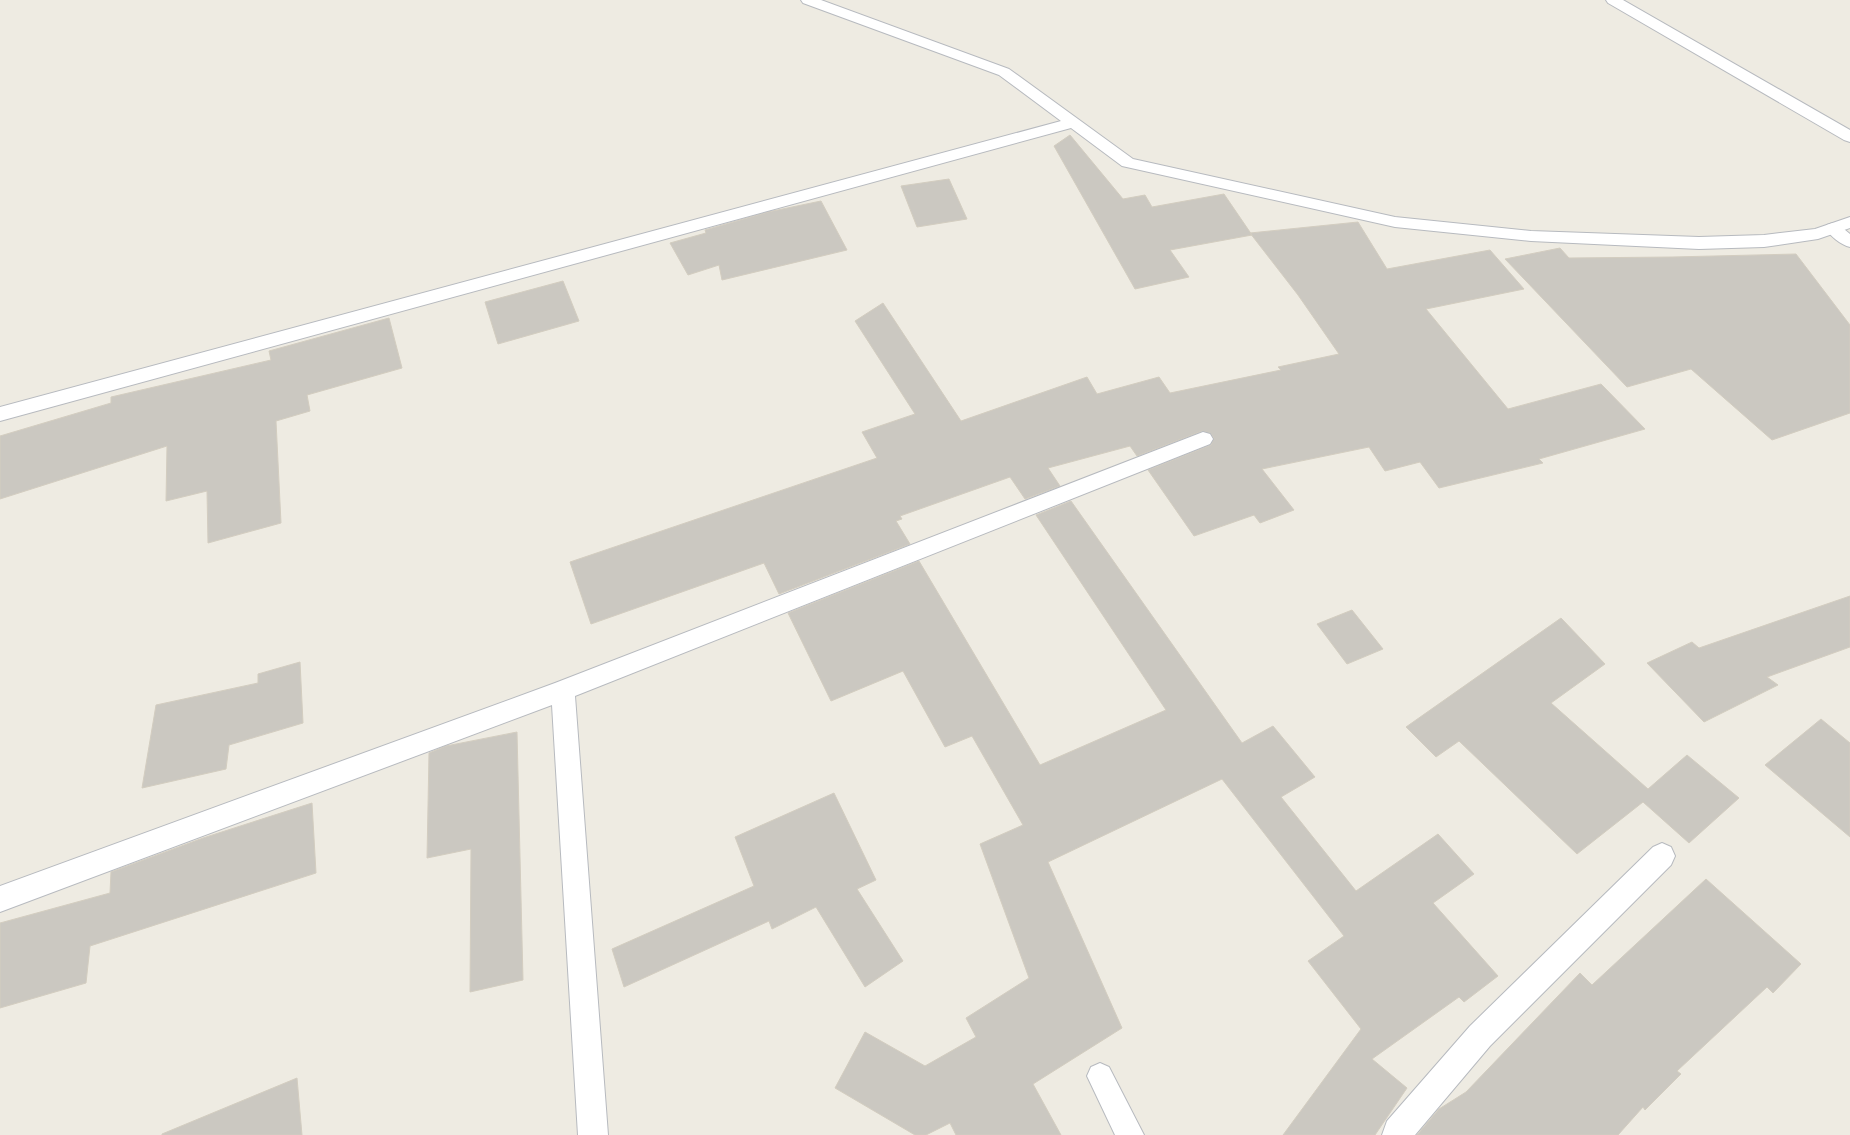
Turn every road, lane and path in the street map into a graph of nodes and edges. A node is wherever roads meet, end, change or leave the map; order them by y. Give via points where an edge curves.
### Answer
1 (808, 0) edge
2 (1613, 0) edge
3 (1073, 123) junction
4 (1850, 137) edge
5 (1850, 222) edge
6 (1833, 228) junction
7 (1850, 242) edge
8 (0, 414) edge
9 (1203, 439) dead end
10 (563, 690) junction
11 (1662, 856) dead end
12 (0, 899) edge
13 (1100, 1076) dead end
14 (593, 1135) edge
15 (1130, 1135) edge
16 (1397, 1135) edge

1 - 3 street via 1004,72
2 - 4 street
3 - 6 street via 1128,163 1395,222 1531,236 1699,243 1764,241 1818,234
3 - 8 street
5 - 6 street
6 - 7 lane
9 - 10 street
10 - 12 street
10 - 14 street
11 - 16 street via 1480,1036
13 - 15 lane

